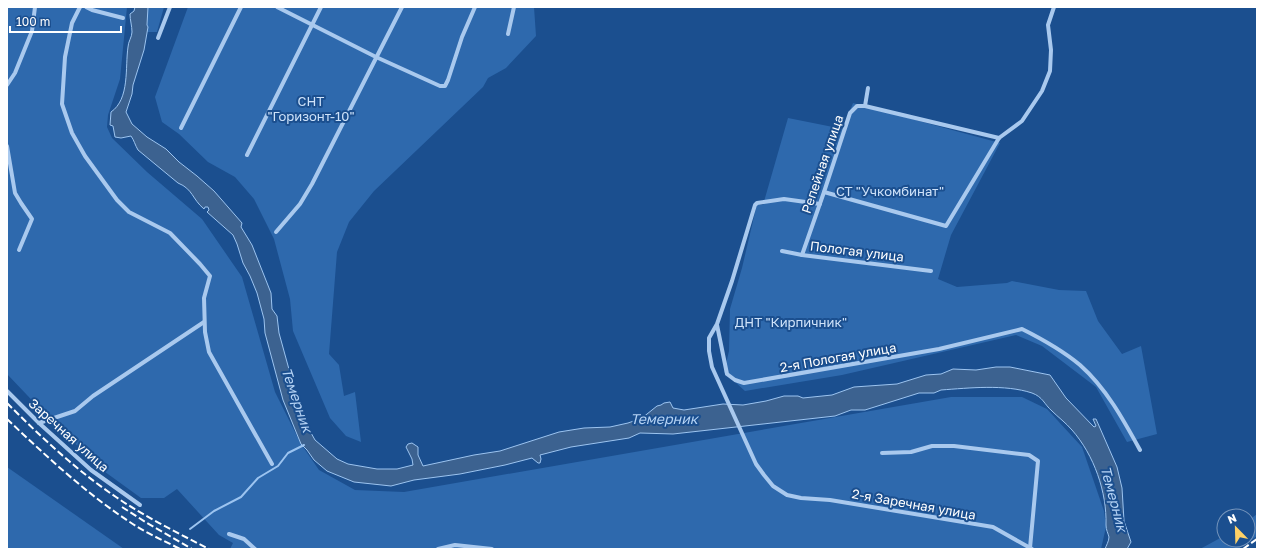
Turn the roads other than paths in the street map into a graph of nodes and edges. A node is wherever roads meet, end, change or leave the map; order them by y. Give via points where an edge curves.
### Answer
1 (35, 7) edge
2 (80, 7) edge
3 (86, 7) edge
4 (170, 7) edge
5 (241, 7) edge
6 (277, 7) edge
7 (321, 7) edge
8 (402, 7) edge
9 (474, 7) edge
10 (514, 7) edge
11 (1054, 7) edge
12 (123, 18) dead end
13 (312, 25) junction
14 (508, 34) dead end
15 (158, 38) dead end
16 (376, 57) junction
17 (7, 85) edge
18 (868, 88) dead end
19 (865, 106) junction
20 (181, 128) dead end
21 (999, 138) junction
22 (7, 146) edge
23 (247, 155) dead end
24 (824, 192) junction
25 (820, 204) junction
26 (276, 232) dead end
27 (19, 250) dead end
28 (782, 251) dead end
29 (802, 255) junction
30 (931, 271) dead end
31 (204, 322) junction
32 (717, 324) junction
33 (7, 391) edge
34 (39, 423) junction
35 (1140, 450) dead end
36 (882, 453) dead end
37 (272, 464) dead end
38 (140, 505) dead end
39 (229, 534) dead end
40 (1031, 548) edge
41 (255, 549) edge
42 (438, 549) edge
43 (492, 549) edge

1 - 17 street via 32,31 15,73
2 - 31 street via 72,23 65,57 62,104 72,133 85,156 117,200 129,212 170,233 210,276 204,298
3 - 12 street
4 - 15 street
5 - 20 street
6 - 13 street
7 - 13 street
8 - 16 street
9 - 16 street via 444,86
10 - 14 street
11 - 21 street via 1048,25 1050,71 1022,121
13 - 16 street
13 - 23 street
16 - 26 street via 312,184 300,204
18 - 19 street
19 - 21 street
19 - 24 street, Репейная улица via 856,106 850,113
21 - 24 street via 946,226
22 - 27 street via 15,193 32,219
24 - 25 street, Репейная улица
25 - 29 street, Репейная улица
25 - 32 street via 784,199 757,203
28 - 29 street, Пологая улица
29 - 30 street, Пологая улица
31 - 34 street via 74,410
31 - 37 street via 209,352
32 - 35 street, 2-я Пологая улица via 727,374 744,383 942,348 1022,329 1052,345 1080,365 1104,390
32 - 40 street, 2-я Заречная улица via 709,338 708,351 712,367 756,464 773,486 787,495 801,498 830,500 993,527
33 - 34 street, Заречная улица
34 - 38 street, Заречная улица via 91,470
36 - 40 street via 912,452 932,446 954,446 1029,455 1038,461
39 - 41 street via 244,539
42 - 43 street via 454,545

